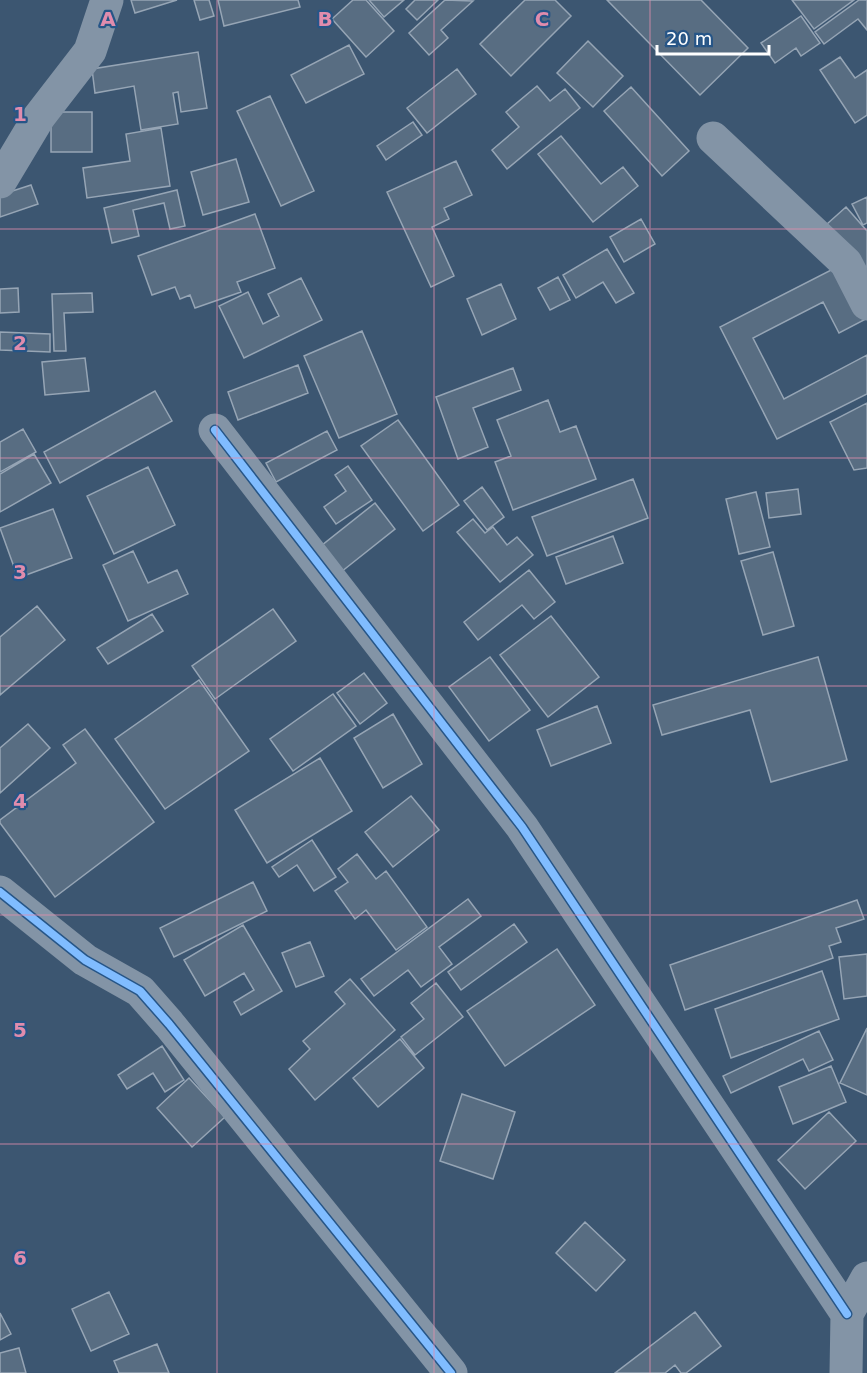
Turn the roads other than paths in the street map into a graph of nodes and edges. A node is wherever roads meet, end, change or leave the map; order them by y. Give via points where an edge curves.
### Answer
1 (107, 0) edge
2 (713, 138) dead end
3 (0, 182) edge
4 (867, 304) edge
5 (214, 430) dead end
6 (0, 892) edge
7 (867, 1278) edge
8 (847, 1314) junction
9 (451, 1373) edge
10 (846, 1373) edge

1 - 3 street via 90,51 39,117
2 - 4 street via 846,263
5 - 8 street via 522,827
6 - 9 street via 85,960 140,991
7 - 8 street
8 - 10 street

